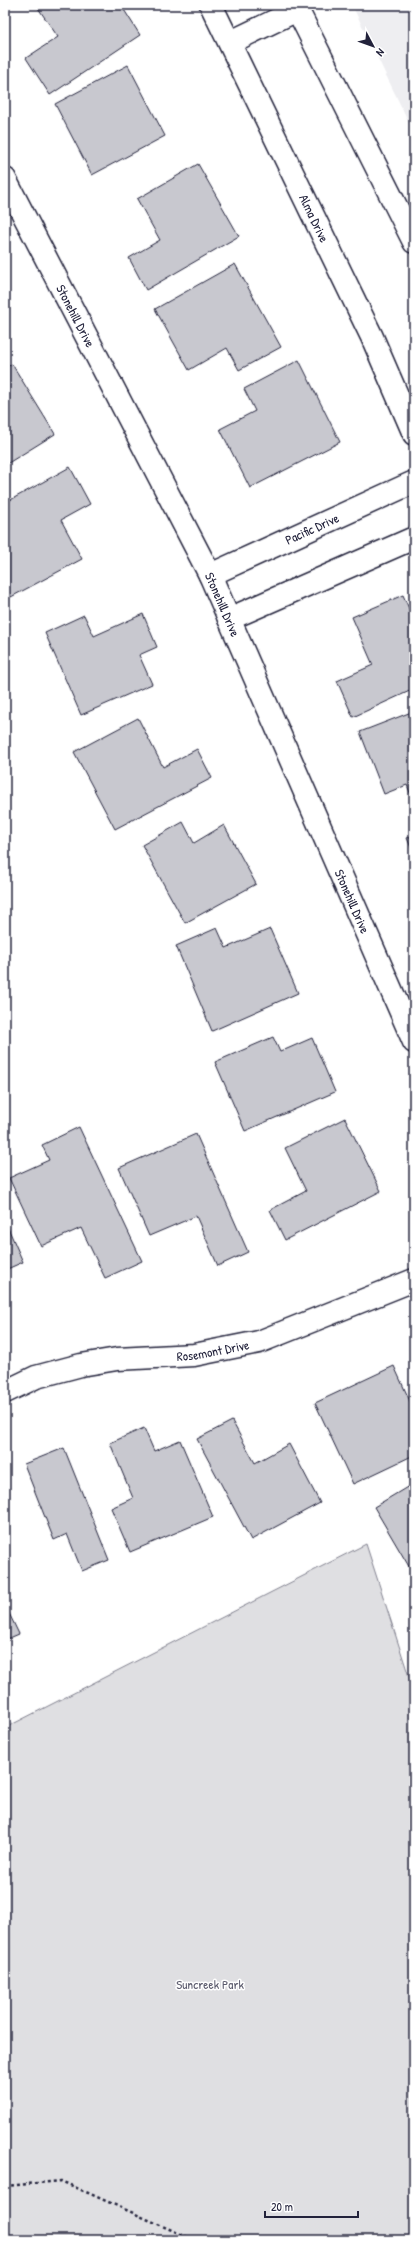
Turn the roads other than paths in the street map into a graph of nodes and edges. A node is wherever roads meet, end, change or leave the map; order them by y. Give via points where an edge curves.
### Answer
1 (211, 5) edge
2 (296, 7) edge
3 (231, 42) junction
4 (5, 179) edge
5 (414, 242) edge
6 (414, 434) edge
7 (414, 482) edge
8 (414, 538) edge
9 (210, 575) junction
10 (229, 619) junction
11 (414, 1042) edge
12 (414, 1280) edge
13 (5, 1392) edge

1 - 3 street, Alma Drive
2 - 3 street
2 - 5 street
3 - 6 street, Alma Drive via 372,337
4 - 9 street, Stonehill Drive
7 - 9 street, Pacific Drive
8 - 10 street
9 - 10 street, Stonehill Drive
10 - 11 street, Stonehill Drive
12 - 13 street, Rosemont Drive via 260,1342 194,1355 117,1359 81,1364 36,1378

